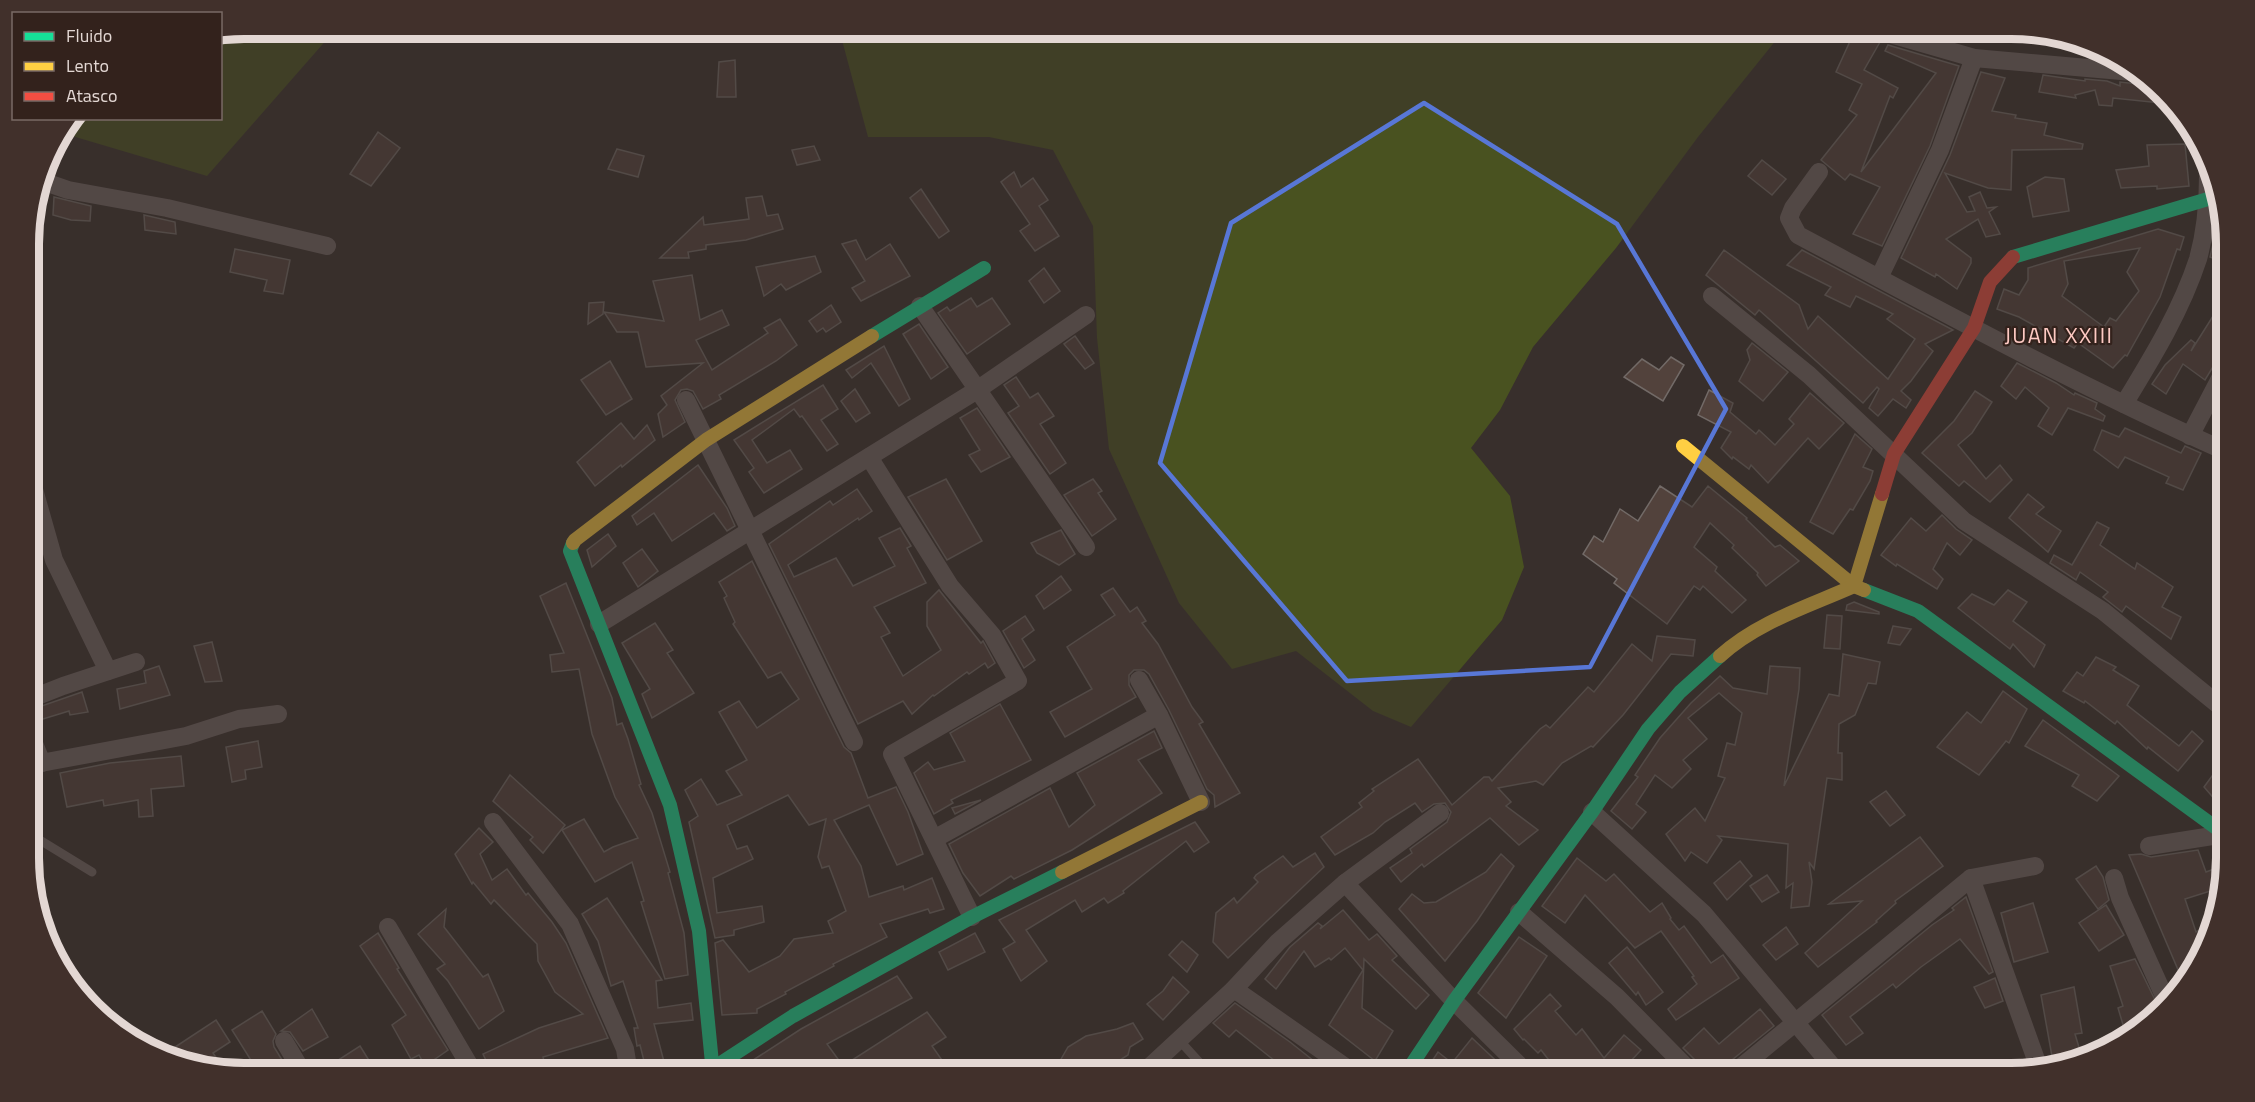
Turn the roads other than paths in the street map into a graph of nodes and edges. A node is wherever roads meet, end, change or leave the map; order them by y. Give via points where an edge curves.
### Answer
1 (1908, 39) edge
2 (1974, 58) junction
3 (2121, 71) edge
4 (1820, 172) dead end
5 (49, 183) edge
6 (2211, 203) edge
7 (2213, 212) edge
8 (327, 246) dead end
9 (984, 268) dead end
10 (1879, 278) junction
11 (1712, 296) dead end
12 (920, 306) junction
13 (1086, 315) dead end
14 (1974, 328) junction
15 (2216, 386) edge
16 (977, 390) junction
17 (686, 400) dead end
18 (2124, 404) junction
19 (2190, 436) junction
20 (706, 440) junction
21 (1683, 446) dead end
22 (2216, 447) edge
23 (1894, 454) junction
24 (868, 457) junction
25 (39, 507) edge
26 (749, 530) junction
27 (1086, 547) dead end
28 (1854, 586) junction
29 (599, 624) junction
30 (136, 662) dead end
31 (108, 671) junction
32 (1139, 680) dead end
33 (39, 696) edge
34 (2216, 703) edge
35 (278, 714) dead end
36 (1159, 715) junction
37 (854, 742) dead end
38 (39, 763) edge
39 (1201, 802) joint
40 (1592, 812) junction
41 (1440, 813) dead end
42 (493, 822) dead end
43 (2216, 828) edge
44 (2216, 836) edge
45 (934, 839) junction
46 (39, 840) edge
47 (2149, 846) dead end
48 (2035, 866) dead end
49 (92, 872) dead end
50 (1971, 878) junction
51 (2114, 878) dead end
52 (1345, 883) junction
53 (1519, 912) junction
54 (972, 917) junction
55 (388, 927) dead end
56 (1234, 989) junction
57 (2163, 995) edge
58 (1454, 1001) junction
59 (1796, 1023) junction
60 (284, 1041) dead end
61 (1180, 1041) junction
62 (2037, 1061) edge
63 (297, 1063) edge
64 (468, 1063) edge
65 (627, 1063) edge
66 (712, 1063) edge
67 (725, 1063) edge
68 (1155, 1063) edge
69 (1200, 1063) edge
70 (1340, 1063) edge
71 (1413, 1063) edge
72 (1517, 1063) edge
73 (1682, 1063) edge
74 (1746, 1063) edge
75 (1830, 1063) edge

1 - 2 street
2 - 3 street
2 - 10 street via 1940,150
4 - 10 street via 1793,208 1789,218 1792,225 1798,235
5 - 8 street
6 - 14 street via 2014,256 1990,282
7 - 18 street via 2166,335
9 - 12 street
10 - 14 street
11 - 23 street via 1809,375
12 - 16 street
12 - 20 street
13 - 16 street
14 - 18 street
14 - 23 street
15 - 19 street
16 - 24 street
16 - 27 street
17 - 20 street
18 - 19 street
19 - 22 street
20 - 26 street
20 - 29 street via 571,546
21 - 28 street
23 - 28 street
23 - 34 street via 1964,521 2103,611
24 - 26 street
24 - 45 street via 950,586 992,635 1018,681 892,754
25 - 31 street via 54,560
26 - 29 street
26 - 37 street
28 - 40 street via 1776,620 1733,644 1680,692 1648,729
28 - 43 street via 1918,611
29 - 66 street via 670,805 699,931
30 - 31 street
31 - 33 street
32 - 36 street
35 - 38 street via 239,718 186,736
36 - 39 street
36 - 45 street
39 - 54 street
40 - 53 street
40 - 59 street via 1704,914
41 - 52 street
42 - 65 street via 570,924 625,1049
44 - 47 street
45 - 54 street
46 - 49 lane
48 - 50 street
50 - 59 street
50 - 62 street
51 - 57 street
52 - 56 street via 1278,942
52 - 58 street
53 - 58 street
53 - 73 street via 1617,997
54 - 67 street via 793,1016
55 - 64 street
56 - 61 street
56 - 70 street
58 - 71 street
58 - 72 street
59 - 74 street
59 - 75 street
60 - 63 street
61 - 68 street
61 - 69 lane

